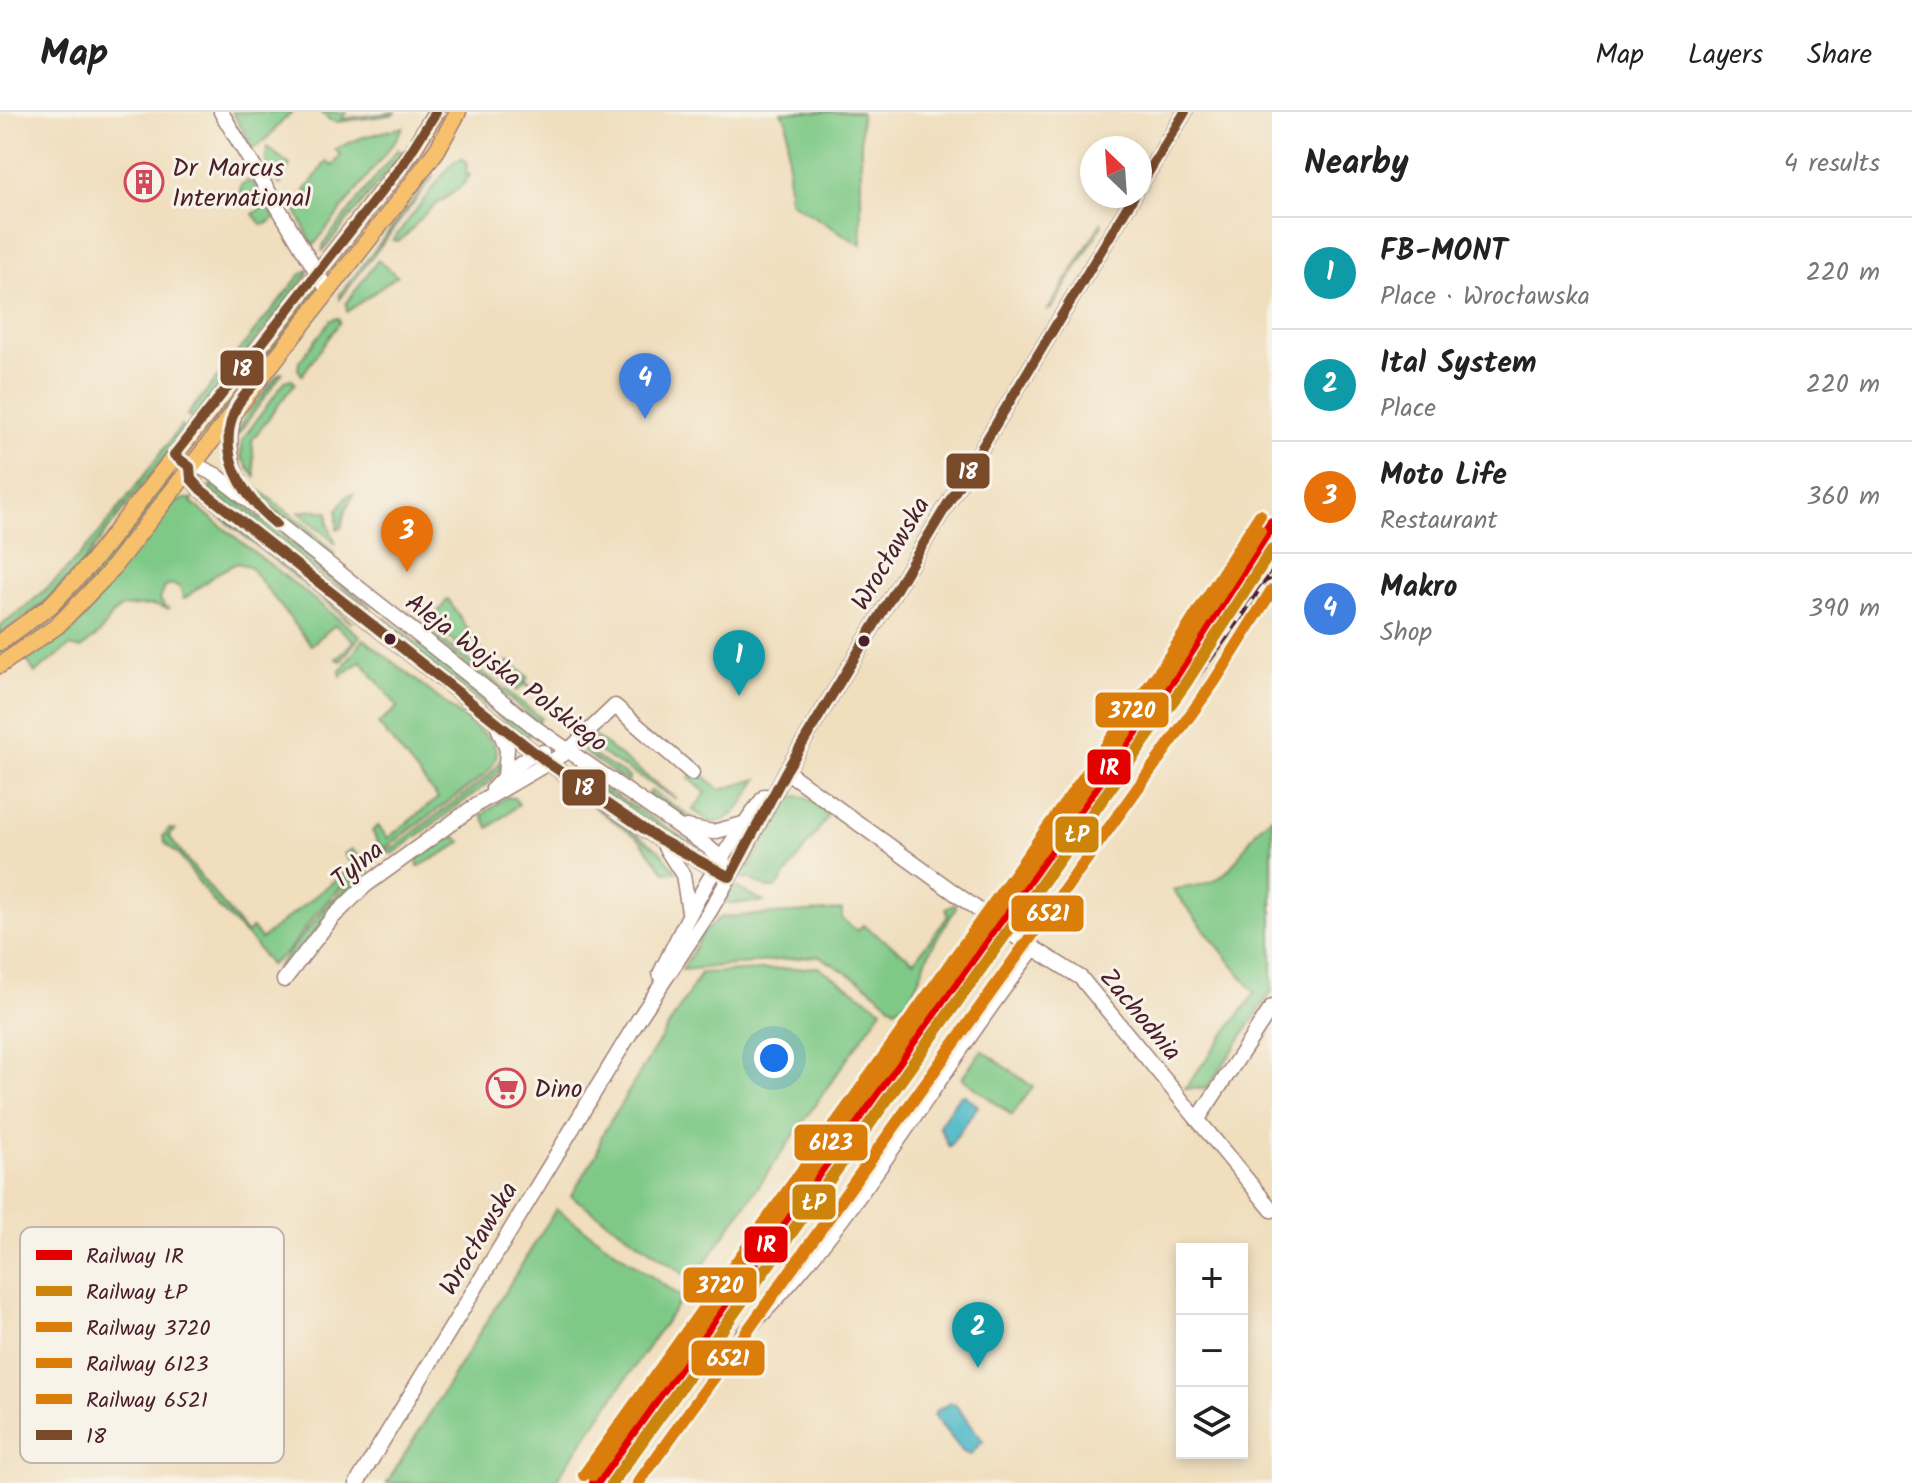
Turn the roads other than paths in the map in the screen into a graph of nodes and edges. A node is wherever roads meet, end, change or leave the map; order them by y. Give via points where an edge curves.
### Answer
1 (221, 112) edge
2 (436, 112) edge
3 (458, 112) edge
4 (1185, 112) edge
5 (1152, 166) edge
6 (1127, 208) edge
7 (318, 272) junction
8 (328, 291) junction
9 (237, 407) junction
10 (174, 455) junction
11 (190, 467) junction
12 (253, 505) junction
13 (0, 642) edge
14 (0, 665) edge
15 (496, 723) junction
16 (567, 752) junction
17 (535, 753) junction
18 (548, 763) junction
19 (786, 771) junction
20 (692, 773) dead end
21 (505, 777) junction
22 (479, 803) junction
23 (743, 824) junction
24 (680, 825) junction
25 (657, 838) junction
26 (718, 864) junction
27 (730, 877) junction
28 (689, 912) junction
29 (1034, 948) junction
30 (284, 980) dead end
31 (1272, 1007) edge
32 (640, 1017) junction
33 (1198, 1119) junction
34 (1272, 1210) edge
35 (742, 1335) dead end
36 (357, 1483) edge

1 - 7 street
2 - 7 main road via 403,164
3 - 8 main road via 425,166
4 - 5 street
6 - 19 street, Wrocławska
7 - 8 street
7 - 10 main road
8 - 9 main road
9 - 11 main road
9 - 12 street via 230,457
10 - 11 street, Aleja Wojska Polskiego
10 - 13 main road via 78,578
11 - 12 street, Aleja Wojska Polskiego via 209,470
11 - 14 main road via 83,602
11 - 15 street, Aleja Wojska Polskiego via 191,479 200,489
12 - 16 street, Aleja Wojska Polskiego
15 - 17 street, Aleja Wojska Polskiego
15 - 21 street via 507,749
16 - 17 street
16 - 18 street, Tylna
16 - 20 street, Tylna via 615,706
16 - 24 street, Aleja Wojska Polskiego
17 - 18 street, Aleja Wojska Polskiego
17 - 21 street, Tylna
18 - 22 street, Tylna
18 - 25 street, Aleja Wojska Polskiego
19 - 23 street, Wrocławska
19 - 27 street, Wrocławska
19 - 29 street, Zachodnia
21 - 22 street, Tylna
22 - 30 street, Tylna via 366,885 332,918
23 - 24 street via 713,832
23 - 26 street, Wrocławska
24 - 26 street, Aleja Wojska Polskiego
25 - 26 street, Aleja Wojska Polskiego
25 - 28 street via 680,868
26 - 27 street
26 - 28 street, Wrocławska
27 - 32 street, Wrocławska
28 - 32 street, Wrocławska
29 - 33 street, Zachodnia via 1089,987
29 - 35 street via 856,1199
31 - 33 street
32 - 36 street, Wrocławska
33 - 34 street, Zachodnia

